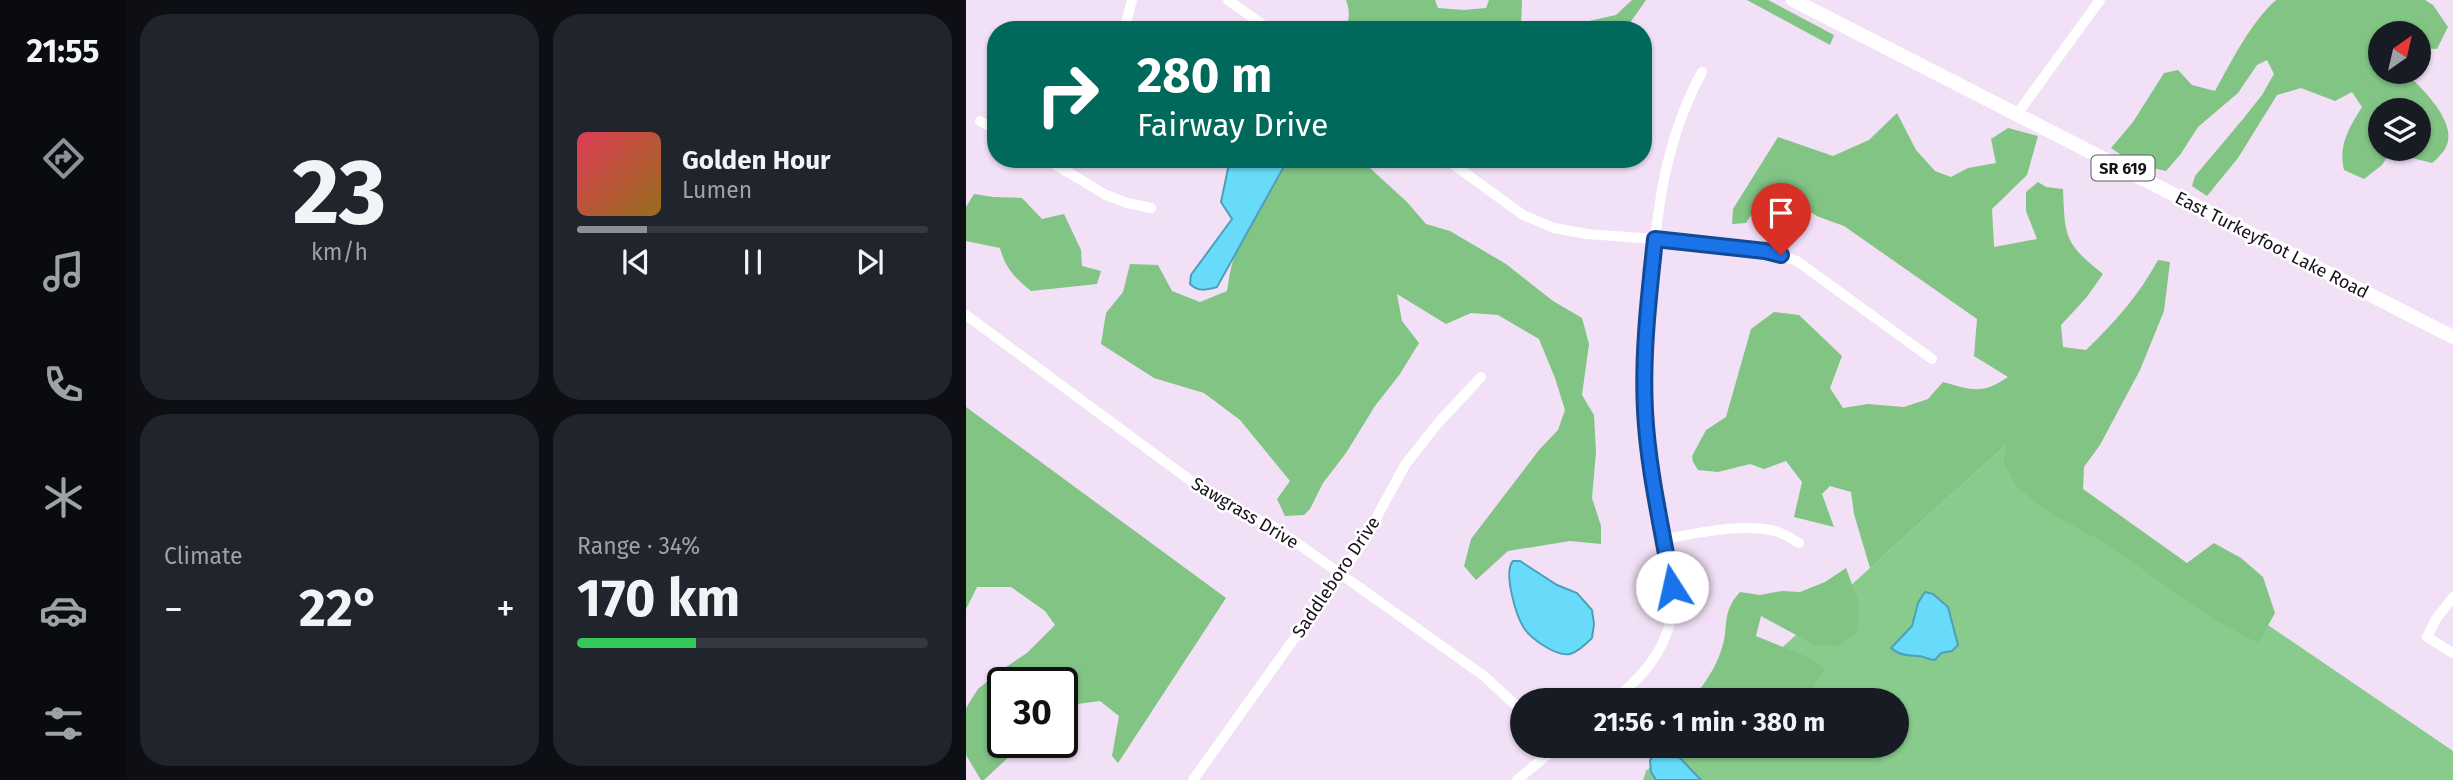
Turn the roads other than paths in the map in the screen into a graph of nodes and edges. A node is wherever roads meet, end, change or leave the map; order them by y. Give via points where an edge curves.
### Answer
1 (1132, 0) edge
2 (1228, 0) edge
3 (2100, 0) edge
4 (1801, 2) edge
5 (1126, 21) edge
6 (1257, 21) edge
7 (1702, 72) dead end
8 (2017, 114) junction
9 (980, 121) dead end
10 (987, 125) edge
11 (1061, 168) edge
12 (1459, 168) edge
13 (1151, 208) dead end
14 (1655, 239) junction
15 (966, 315) edge
16 (2453, 337) edge
17 (1932, 359) dead end
18 (1481, 377) dead end
19 (1664, 539) junction
20 (1800, 543) dead end
21 (1341, 574) junction
22 (2453, 597) edge
23 (2453, 653) edge
24 (1627, 688) edge
25 (1510, 699) edge
26 (1542, 758) edge
27 (1193, 780) edge
28 (1517, 780) edge

1 - 5 street
2 - 6 street
3 - 8 street
4 - 8 main road, East Turkeyfoot Lake Road / SR 619
7 - 14 street via 1671,145 1659,194
8 - 16 main road, East Turkeyfoot Lake Road / SR 619
9 - 10 street
11 - 13 street via 1106,195
12 - 14 street via 1538,223 1587,234
14 - 17 street via 1765,251 1797,261
14 - 19 street via 1645,410
15 - 21 street, Sawgrass Drive via 1225,505 1273,526
18 - 21 street, Saddleboro Drive via 1405,465
19 - 20 street via 1758,529 1777,531
19 - 24 street via 1672,587 1667,634 1644,673
21 - 25 street, Sawgrass Drive
21 - 27 street, Saddleboro Drive
22 - 23 street via 2427,637
26 - 28 street

